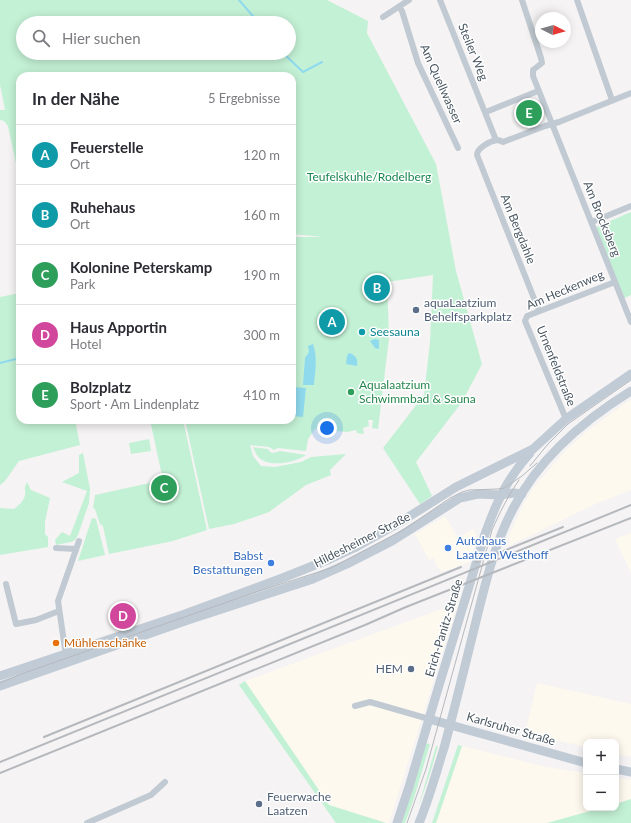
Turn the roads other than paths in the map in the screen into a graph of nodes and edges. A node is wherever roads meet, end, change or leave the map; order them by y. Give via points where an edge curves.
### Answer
1 (409, 0) edge
2 (440, 0) edge
3 (522, 0) edge
4 (577, 0) edge
5 (399, 6) junction
6 (383, 17) dead end
7 (538, 91) junction
8 (631, 93) edge
9 (612, 100) junction
10 (486, 112) junction
11 (552, 124) junction
12 (496, 140) junction
13 (458, 148) dead end
14 (631, 206) edge
15 (592, 222) junction
16 (615, 282) junction
17 (539, 312) junction
18 (525, 321) joint
19 (631, 322) edge
20 (631, 374) edge
21 (631, 391) edge
22 (566, 419) junction
23 (533, 449) junction
24 (522, 494) junction
25 (500, 495) junction
26 (79, 541) dead end
27 (56, 548) dead end
28 (76, 548) junction
29 (6, 584) dead end
30 (59, 611) junction
31 (68, 659) junction
32 (0, 676) edge
33 (0, 686) edge
34 (355, 706) dead end
35 (429, 719) junction
36 (450, 725) junction
37 (583, 762) edge
38 (619, 770) edge
39 (631, 772) edge
40 (166, 782) dead end
41 (87, 823) edge
42 (398, 823) edge
43 (419, 823) edge

1 - 5 street
2 - 10 street, Steiler Weg
3 - 7 street, Am Brocksberg via 542,63 533,70
4 - 9 street
5 - 6 street
5 - 13 street, Am Quellwasser via 418,63
7 - 10 street
7 - 11 street, Am Brocksberg
8 - 9 street
9 - 11 street
10 - 12 street, Steiler Weg
11 - 12 street via 503,142
11 - 15 street, Am Brocksberg
12 - 17 street, Am Bergdahle via 479,148 477,155
14 - 15 street
15 - 16 street, Am Brocksberg
16 - 17 street, Am Heckenweg
16 - 19 street, Am Brocksberg
17 - 18 street, Am Heckenweg via 527,316
18 - 22 street, Urnenfeldstraße
20 - 22 main road, Hildesheimer Straße
21 - 24 main road via 599,412 568,438 544,463
22 - 23 main road, Hildesheimer Straße
23 - 25 main road, Erich-Panitz-Straße
23 - 31 main road, Hildesheimer Straße via 456,487 402,521 330,559
24 - 25 main road, Hildesheimer Straße
24 - 36 main road via 498,542
25 - 31 main road, Hildesheimer Straße via 478,494 460,498 392,541 313,579
25 - 35 main road, Erich-Panitz-Straße via 484,537
26 - 28 street
27 - 28 street
28 - 30 street via 58,601
29 - 30 street via 16,624
30 - 31 street
31 - 32 main road, Hildesheimer Straße
31 - 33 main road, Hildesheimer Straße
34 - 35 street via 370,702
35 - 36 main road, Karlsruher Straße
35 - 42 main road, Erich-Panitz-Straße
36 - 37 main road, Karlsruher Straße
36 - 43 main road
38 - 39 main road
40 - 41 street via 151,795

